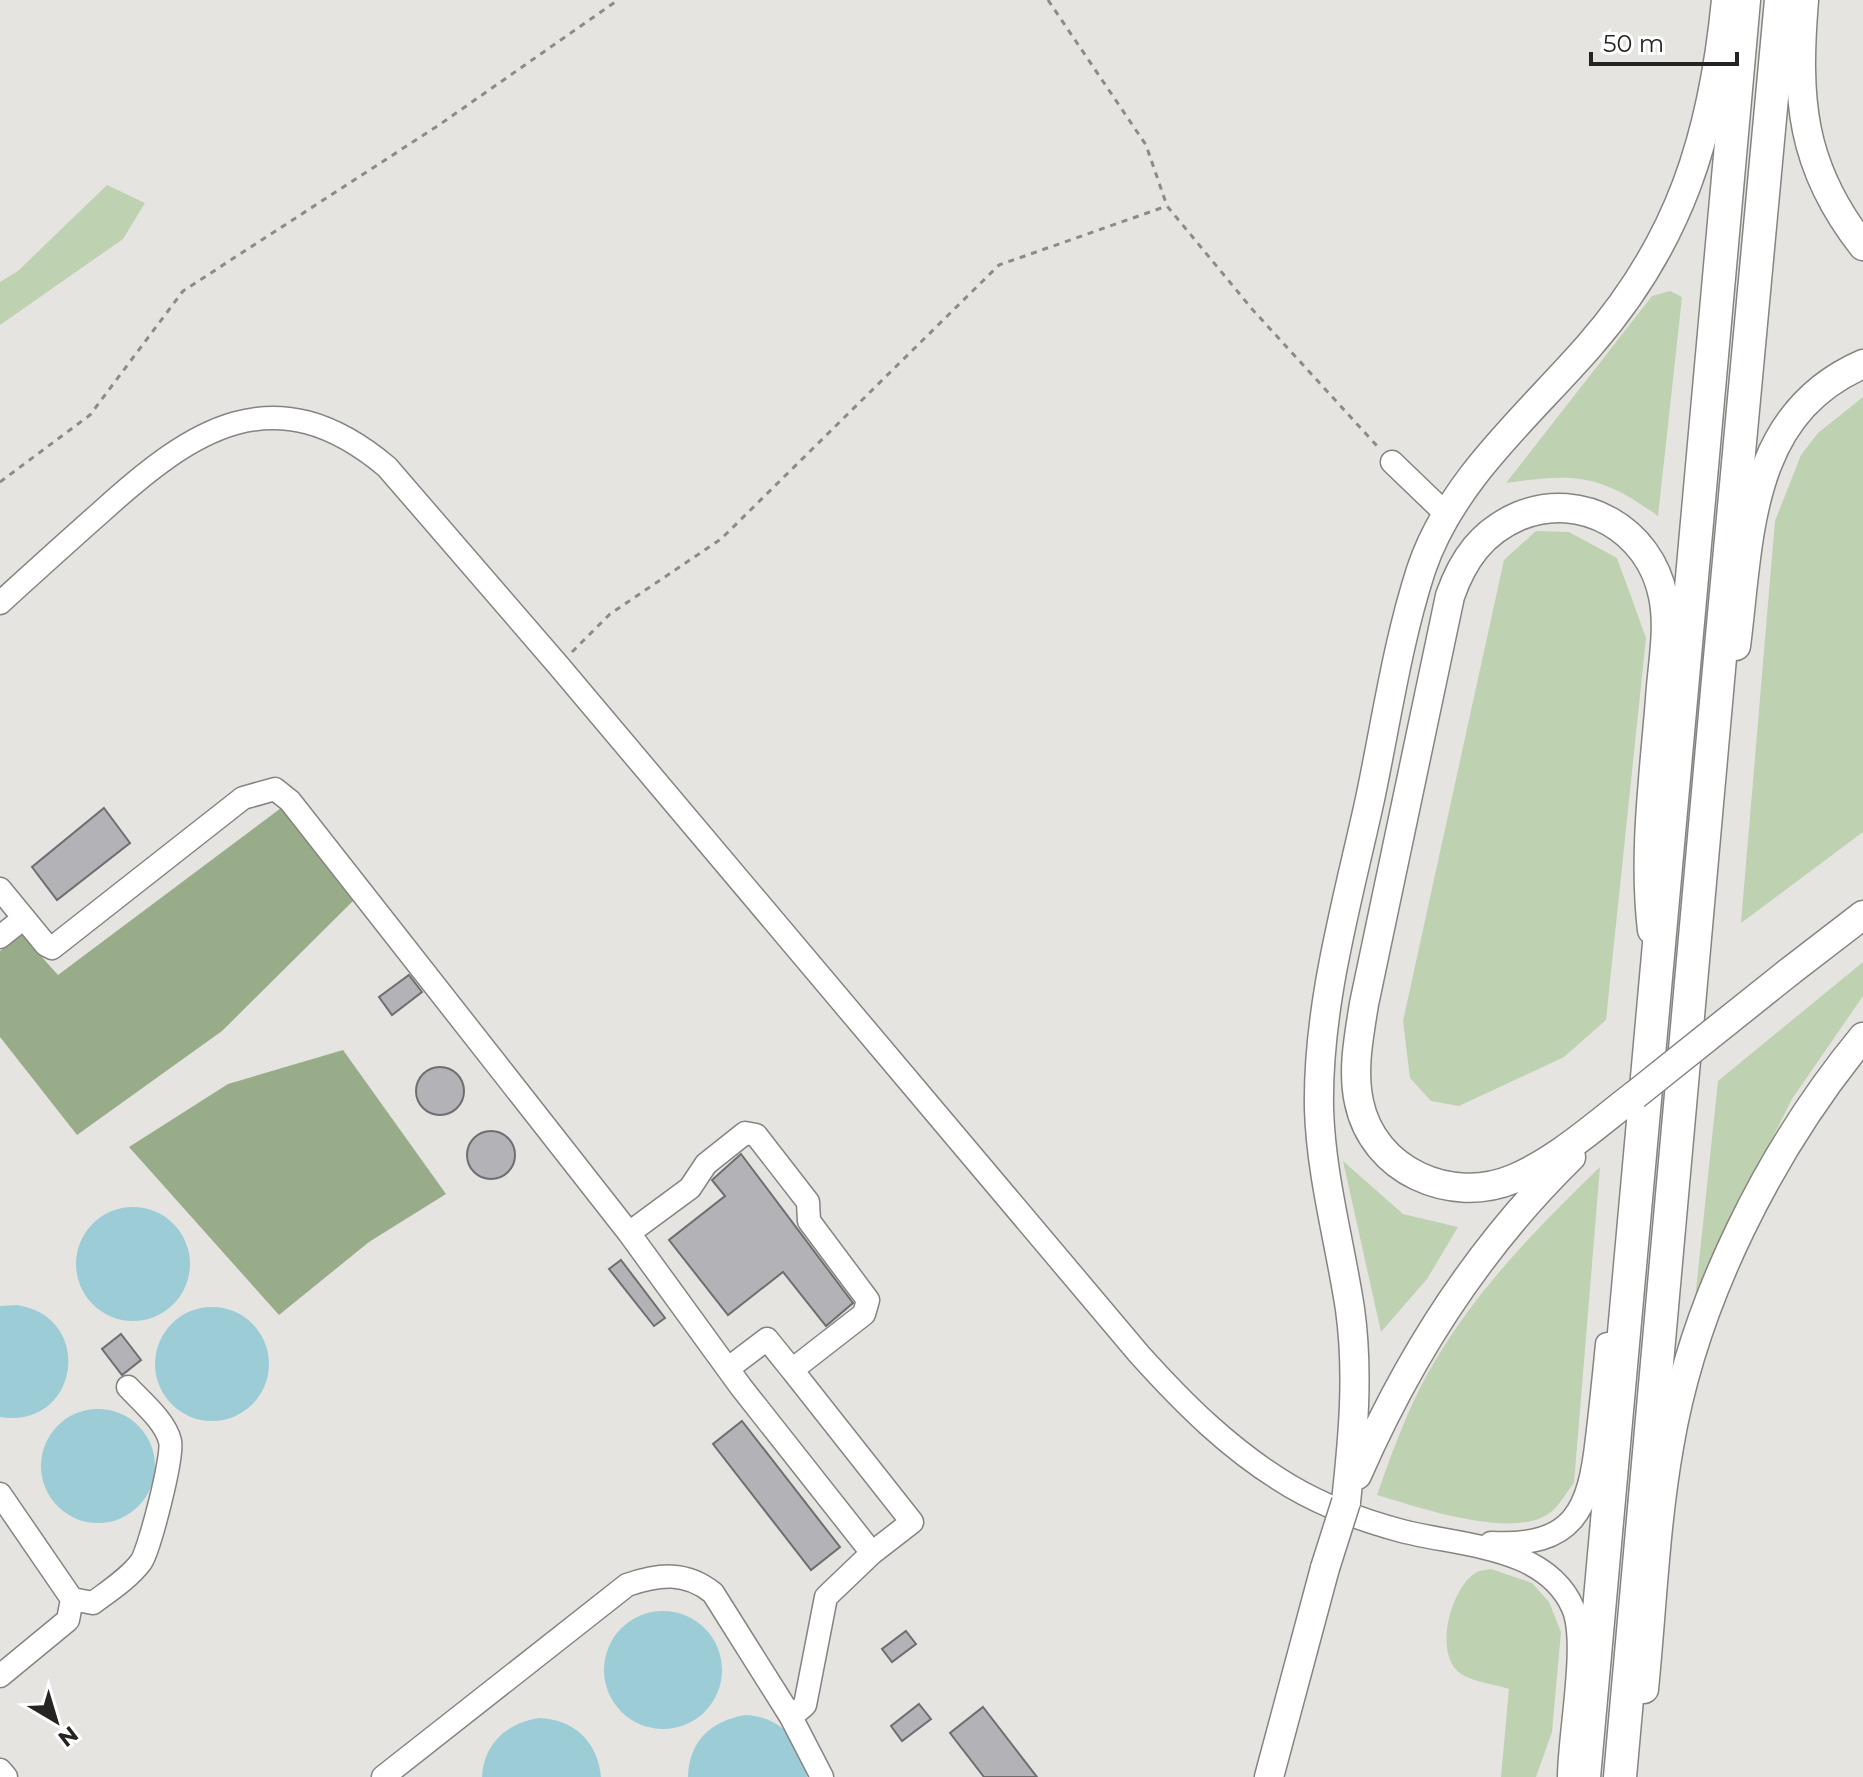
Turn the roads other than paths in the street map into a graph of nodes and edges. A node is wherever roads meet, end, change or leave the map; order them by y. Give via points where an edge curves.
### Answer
1 (1726, 0) edge
2 (1744, 0) edge
3 (1781, 0) edge
4 (1804, 0) edge
5 (1863, 246) edge
6 (1863, 364) edge
7 (1392, 462) road end
8 (1446, 514) junction
9 (0, 603) edge
10 (1710, 743) junction
11 (0, 889) edge
12 (1863, 915) edge
13 (24, 918) junction
14 (0, 937) edge
15 (1656, 971) junction
16 (1863, 1037) edge
17 (1573, 1148) junction
18 (629, 1233) junction
19 (1631, 1262) junction
20 (730, 1367) junction
21 (792, 1370) junction
22 (128, 1387) dead end
23 (1365, 1427) junction
24 (0, 1494) edge
25 (1458, 1542) junction
26 (872, 1553) junction
27 (72, 1599) junction
28 (0, 1676) edge
29 (791, 1717) junction
30 (0, 1770) edge
31 (6, 1777) edge
32 (383, 1777) edge
33 (822, 1777) edge
34 (1269, 1777) edge
35 (1569, 1777) edge
36 (1584, 1777) edge
37 (1620, 1777) edge
38 (1631, 1777) edge

1 - 8 main road via 1705,139 1665,238 1617,312 1483,464
2 - 15 highway
3 - 10 highway
4 - 5 main road via 1800,90 1808,146 1832,202
6 - 10 main road via 1801,408 1765,465 1754,504 1733,666
7 - 8 street
8 - 23 main road via 1412,600 1323,1041 1320,1116
9 - 25 street via 173,450 243,422 293,420 342,434 387,467 1199,1418 1292,1487 1379,1524
10 - 37 highway
11 - 13 street
12 - 17 main road, bridge
13 - 14 street
13 - 18 street via 52,948 243,798 275,789 290,801
15 - 17 main road via 1646,878 1664,597 1653,566 1619,526 1592,512 1544,509 1490,532 1466,559 1450,596 1374,951 1358,1044 1357,1088 1362,1115 1389,1157 1412,1175 1441,1185 1473,1187 1512,1179
15 - 19 highway
16 - 38 main road via 1780,1153 1718,1282 1692,1359 1669,1447
17 - 23 main road via 1468,1277
18 - 20 street
18 - 21 street via 690,1188 706,1164 745,1133 756,1135 808,1202 809,1221 868,1300 864,1314
19 - 25 street via 1610,1321 1593,1478 1583,1507 1565,1526 1533,1541
19 - 36 highway
20 - 21 street via 767,1339
20 - 26 street
21 - 26 street via 912,1522
22 - 27 street via 170,1441 170,1464 142,1561 93,1603
23 - 34 main road, bridge
24 - 27 street
25 - 35 street via 1537,1567 1558,1584 1574,1611 1578,1635
26 - 29 street via 826,1597 805,1705
27 - 28 street via 68,1620
29 - 32 street via 713,1593 697,1579 660,1575 627,1585
29 - 33 street
30 - 31 street

